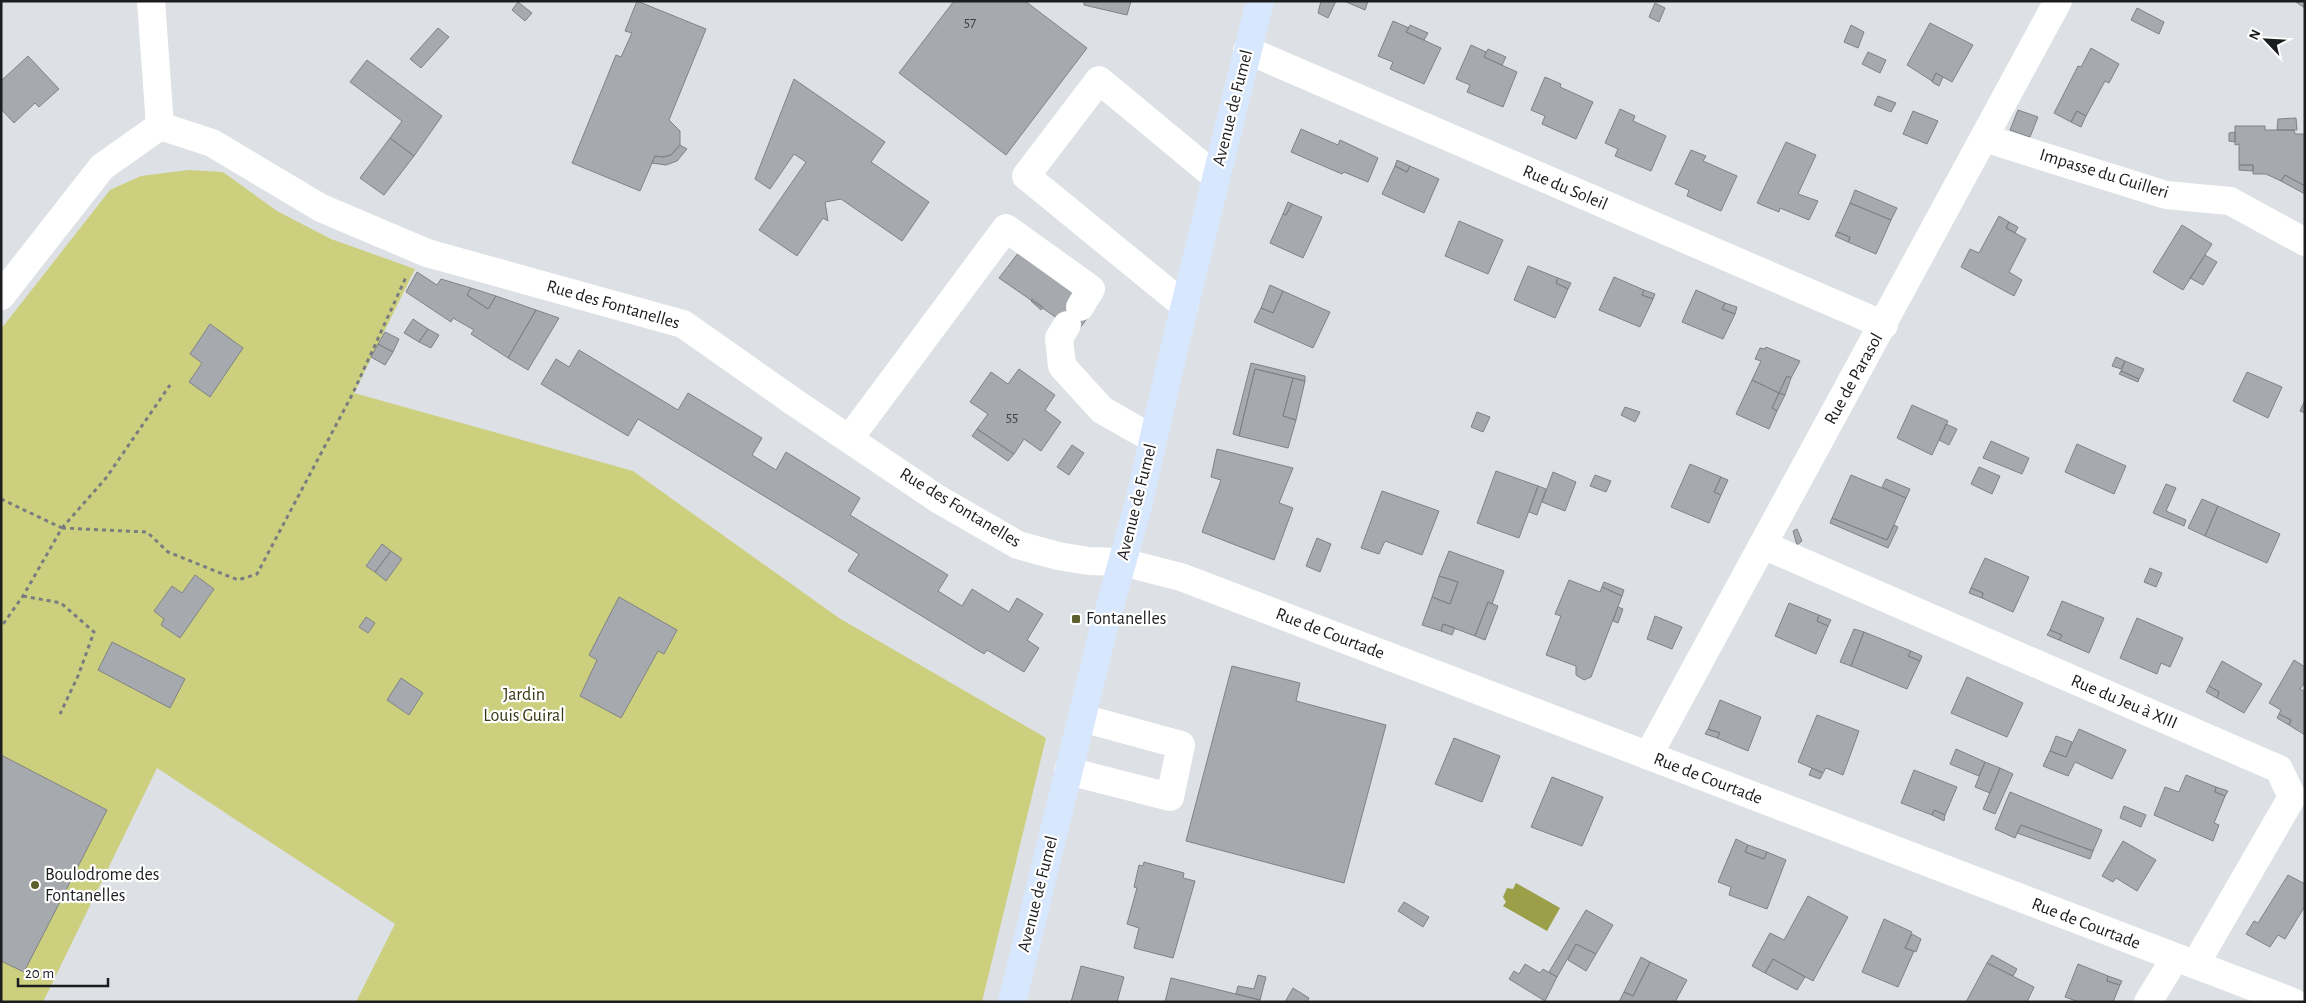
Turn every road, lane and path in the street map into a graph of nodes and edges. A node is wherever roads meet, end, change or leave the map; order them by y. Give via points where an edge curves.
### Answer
1 (151, 1) edge
2 (1260, 1) edge
3 (2058, 1) edge
4 (1247, 50) junction
5 (160, 126) junction
6 (1984, 138) junction
7 (1216, 177) junction
8 (2305, 242) edge
9 (427, 253) junction
10 (1, 296) edge
11 (1185, 306) junction
12 (1884, 325) junction
13 (170, 385) dead end
14 (849, 439) junction
15 (1153, 439) junction
16 (1, 499) edge
17 (62, 528) junction
18 (1763, 545) junction
19 (1122, 562) junction
20 (23, 596) junction
21 (1, 626) edge
22 (60, 714) dead end
23 (1082, 718) junction
24 (1648, 756) junction
25 (1068, 771) junction
26 (2185, 962) junction
27 (1012, 1002) edge
28 (2148, 1002) edge
29 (2293, 1002) edge

1 - 5 street
2 - 4 main road, Avenue de Fumel
3 - 6 street, Rue de Parasol
4 - 7 main road, Avenue de Fumel
4 - 12 street, Rue du Soleil
5 - 9 street, Rue des Fontanelles via 212,143 321,208
5 - 10 street via 102,167
6 - 8 street, Impasse du Guilleri via 2166,195 2230,201
6 - 12 street, Rue de Parasol
7 - 11 main road, Avenue de Fumel
7 - 11 street via 1099,80 1026,176
9 - 14 street, Rue des Fontanelles via 684,324
9 - 17 path via 411,266 353,393 257,574 238,580 168,552 147,532
11 - 15 main road, Avenue de Fumel
12 - 18 street, Rue de Parasol
13 - 17 path via 106,478
14 - 15 street via 1006,228 1091,289 1059,338 1062,366 1102,410
14 - 19 street, Rue des Fontanelles via 938,499 1018,545 1058,556
15 - 19 main road, Avenue de Fumel
16 - 17 path
17 - 20 path
18 - 24 street, Rue de Parasol
18 - 26 street, Rue du Jeu à XIII via 2279,769 2292,797
19 - 23 main road, Avenue de Fumel
19 - 24 street, Rue de Courtade via 1182,577
20 - 21 path
20 - 22 path via 61,603 94,632
23 - 25 main road, Avenue de Fumel
23 - 25 street via 1182,745 1170,797
24 - 26 street, Rue de Courtade
25 - 27 main road, Avenue de Fumel
26 - 28 street
26 - 29 street, Rue de Courtade

